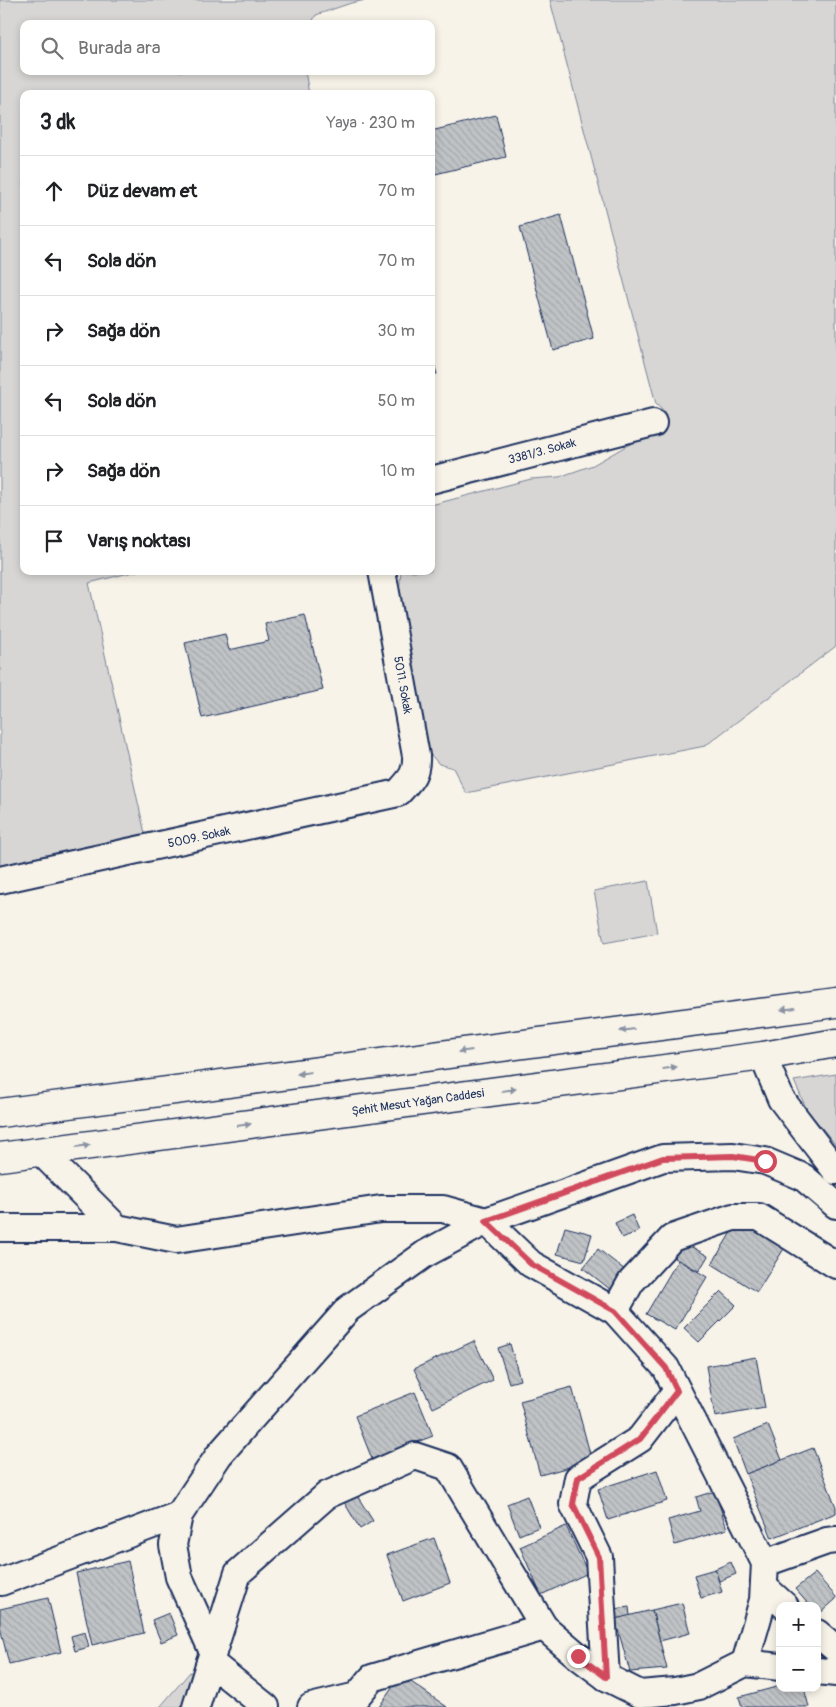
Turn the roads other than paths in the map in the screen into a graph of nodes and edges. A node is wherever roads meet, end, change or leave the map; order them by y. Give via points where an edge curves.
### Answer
1 (653, 422) dead end
2 (435, 479) edge
3 (383, 575) edge
4 (398, 792) joint
5 (0, 880) edge
6 (836, 1002) edge
7 (836, 1044) edge
8 (763, 1056) junction
9 (0, 1113) edge
10 (41, 1152) junction
11 (0, 1157) edge
12 (836, 1171) edge
13 (836, 1204) edge
14 (486, 1221) junction
15 (0, 1228) edge
16 (117, 1228) junction
17 (836, 1265) edge
18 (615, 1311) junction
19 (677, 1391) junction
20 (179, 1515) junction
21 (836, 1540) edge
22 (764, 1575) junction
23 (1, 1582) dead end
24 (782, 1602) edge
25 (544, 1627) junction
26 (821, 1636) edge
27 (836, 1649) edge
28 (211, 1657) junction
29 (745, 1663) junction
30 (776, 1667) edge
31 (821, 1671) edge
32 (836, 1673) edge
33 (606, 1677) junction
34 (196, 1707) edge
35 (266, 1707) edge
36 (311, 1707) edge

1 - 2 street, 3381/3. Sokak
3 - 4 street, 5011. Sokak via 416,756 412,777
4 - 5 street, 5009. Sokak
6 -> 9 main road
7 - 8 main road, Şehit Mesut Yağan Caddesi
10 -> 8 main road, Şehit Mesut Yağan Caddesi
8 - 12 street via 781,1099
10 - 11 main road, Şehit Mesut Yağan Caddesi
10 - 16 street
13 - 14 street via 803,1177 765,1161 733,1156 663,1158
14 - 16 street via 443,1210 380,1210 176,1240
14 - 18 street via 531,1264
14 - 20 street via 425,1254 348,1309 218,1454
15 - 16 street
17 - 18 street via 759,1217 733,1217 672,1238 630,1282
18 - 19 street via 666,1368
19 - 22 street
19 - 33 street via 640,1439 578,1478 573,1504 599,1557
20 - 23 street
20 - 28 street via 173,1545 179,1577
21 - 22 street via 827,1541
22 - 24 street
22 - 29 street via 763,1600
25 - 28 street via 448,1467 415,1456 327,1495 238,1573
25 - 33 street
25 - 36 street via 372,1678 357,1696
26 - 27 street
28 - 34 street
28 - 35 street
29 - 30 street
29 - 33 street via 699,1686 675,1691 640,1694
31 - 32 street

